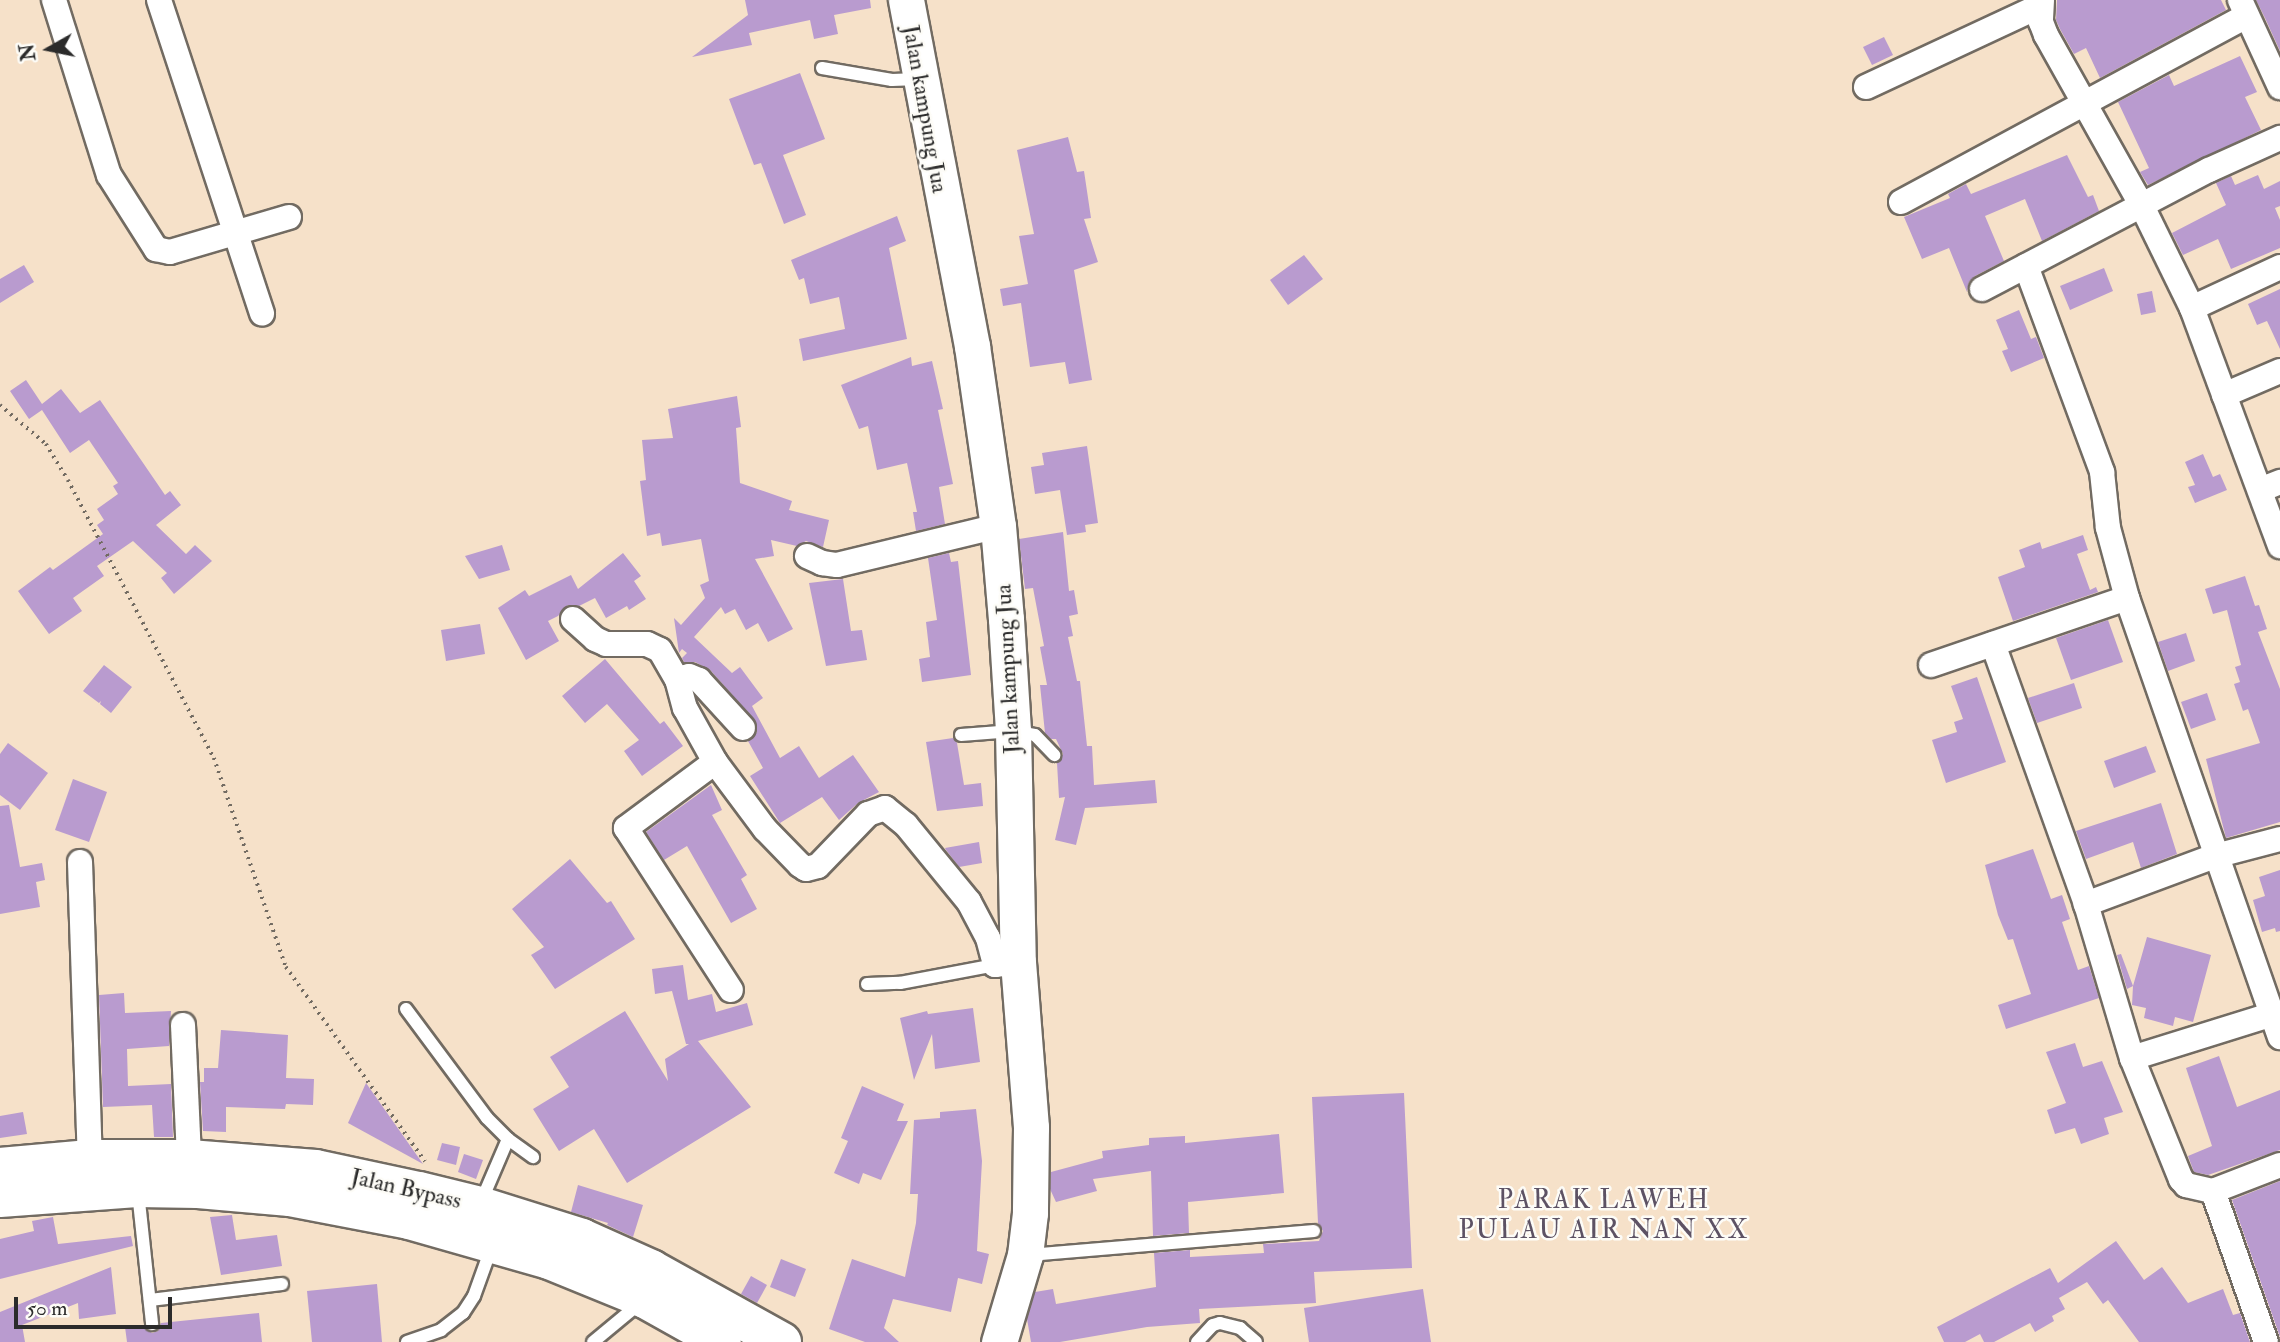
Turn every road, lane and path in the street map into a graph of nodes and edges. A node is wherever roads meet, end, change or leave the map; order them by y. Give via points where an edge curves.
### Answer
1 (54, 0) edge
2 (159, 0) edge
3 (906, 0) edge
4 (2041, 3) edge
5 (2011, 9) edge
6 (2243, 9) edge
7 (822, 68) dead end
8 (2276, 71) edge
9 (919, 79) junction
10 (1866, 88) dead end
11 (2084, 104) junction
12 (2280, 138) edge
13 (1901, 202) dead end
14 (2143, 206) junction
15 (289, 217) dead end
16 (235, 233) junction
17 (2026, 266) junction
18 (2280, 267) edge
19 (1982, 289) dead end
20 (2192, 308) junction
21 (262, 314) dead end
22 (2280, 372) edge
23 (2224, 395) junction
24 (0, 405) edge
25 (2270, 486) edge
26 (998, 526) junction
27 (2280, 546) edge
28 (807, 556) dead end
29 (2127, 598) junction
30 (573, 619) dead end
31 (1993, 644) junction
32 (1931, 666) dead end
33 (677, 679) junction
34 (743, 728) dead end
35 (1013, 731) junction
36 (961, 735) dead end
37 (1054, 755) dead end
38 (715, 762) junction
39 (2280, 839) edge
40 (2215, 856) junction
41 (80, 862) dead end
42 (2086, 904) junction
43 (1006, 963) junction
44 (867, 984) dead end
45 (732, 990) dead end
46 (406, 1009) dead end
47 (183, 1025) dead end
48 (2275, 1026) edge
49 (2132, 1058) junction
50 (508, 1139) junction
51 (533, 1157) dead end
52 (90, 1159) junction
53 (188, 1159) junction
54 (2280, 1165) edge
55 (0, 1167) edge
56 (137, 1188) junction
57 (2213, 1191) junction
58 (0, 1198) edge
59 (421, 1202) junction
60 (480, 1206) junction
61 (1314, 1231) dead end
62 (493, 1242) junction
63 (1025, 1255) junction
64 (282, 1284) dead end
65 (645, 1299) junction
66 (150, 1300) junction
67 (152, 1324) dead end
68 (407, 1342) edge
69 (593, 1342) edge
70 (722, 1342) edge
71 (782, 1342) edge
72 (999, 1342) edge
73 (1197, 1342) edge
74 (1256, 1342) edge
75 (2266, 1342) edge

1 - 16 street via 109,175 156,249 170,252
2 - 16 street
3 - 9 street, Jalan kampung Jua
4 - 5 street
4 - 11 street via 2046,35
5 - 10 street
6 - 8 street
6 - 11 street
7 - 9 lane via 892,80
9 - 26 street, Jalan kampung Jua via 972,346
11 - 13 street
11 - 14 street
12 - 14 street
14 - 17 street
14 - 20 street
15 - 16 street
16 - 21 street
17 - 19 street
17 - 29 street via 2102,472 2108,528
18 - 20 street
20 - 23 street
22 - 23 street
23 - 25 street
24 - 59 path via 46,444 68,480 214,758 286,967 429,1167
25 - 27 street
26 - 28 street via 837,565
26 - 35 street, Jalan kampung Jua
29 - 31 street
29 - 40 street
30 - 33 street via 606,644 653,645 668,660
31 - 32 street
31 - 42 street
33 - 34 street via 689,676 699,680
33 - 38 street via 685,708
35 - 36 lane
35 - 37 lane via 1038,736
35 - 43 street, Jalan kampung Jua
38 - 43 street via 765,829 806,869 818,866 833,853 868,814 886,808 893,811 980,919
38 - 45 street via 626,828
39 - 40 street
40 - 42 street
40 - 48 street
41 - 52 street
42 - 49 street
43 - 44 lane via 900,983
43 - 63 street, Jalan kampung Jua via 1031,1126
46 - 50 lane via 486,1118
47 - 53 street
48 - 49 street
49 - 57 street via 2180,1179 2186,1185
50 - 51 lane
50 - 60 lane
52 - 53 highway, Jalan Bypass
52 - 55 highway, Jalan Bypass
53 - 59 highway, Jalan Bypass via 316,1169
54 - 57 street
56 - 58 highway, Jalan Bypass
56 - 59 highway, Jalan Bypass
56 - 66 lane
57 - 75 street
59 - 60 highway, Jalan Bypass
59 - 62 highway, Jalan Bypass
60 - 71 highway, Jalan Bypass via 582,1238 651,1269
61 - 63 lane
62 - 65 highway, Jalan Bypass
62 - 68 lane via 474,1296 463,1313 441,1331
63 - 72 street, Jalan kampung Jua
64 - 66 lane
65 - 69 lane
65 - 70 highway, Jalan Bypass
66 - 67 lane
73 - 74 lane via 1220,1323 1240,1328

